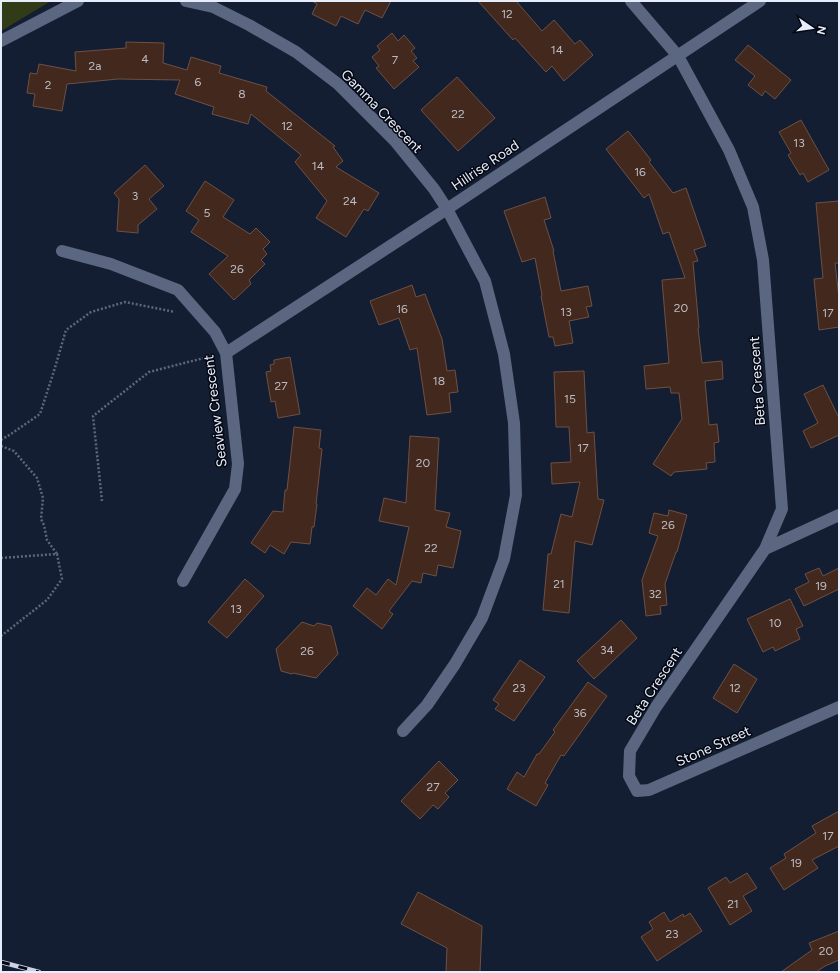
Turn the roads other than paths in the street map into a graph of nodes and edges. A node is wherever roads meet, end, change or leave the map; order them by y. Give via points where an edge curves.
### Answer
1 (78, 1) edge
2 (186, 1) edge
3 (631, 1) edge
4 (760, 1) edge
5 (1, 41) edge
6 (678, 56) junction
7 (447, 209) junction
8 (62, 251) dead end
9 (226, 353) junction
10 (839, 516) edge
11 (765, 549) junction
12 (183, 581) dead end
13 (839, 707) edge
14 (403, 731) dead end
15 (630, 751) joint

1 - 5 street
2 - 7 street, Gamma Crescent via 213,7 249,24 296,52 338,84 395,141
3 - 6 street, Beta Crescent
4 - 6 street, Hillrise Road
6 - 7 street, Hillrise Road
6 - 11 street, Beta Crescent via 728,150 753,207 763,260 782,509
7 - 9 street, Hillrise Road
7 - 14 street, Gamma Crescent via 485,281 504,354 514,423 516,495 504,560 482,618 456,664 427,705
8 - 9 street, Seaview Crescent via 111,264 178,290 215,332
9 - 12 street, Seaview Crescent via 238,464 235,489
10 - 11 street
11 - 15 street, Beta Crescent via 656,707
13 - 15 street, Stone Street via 649,790 637,791 629,776

